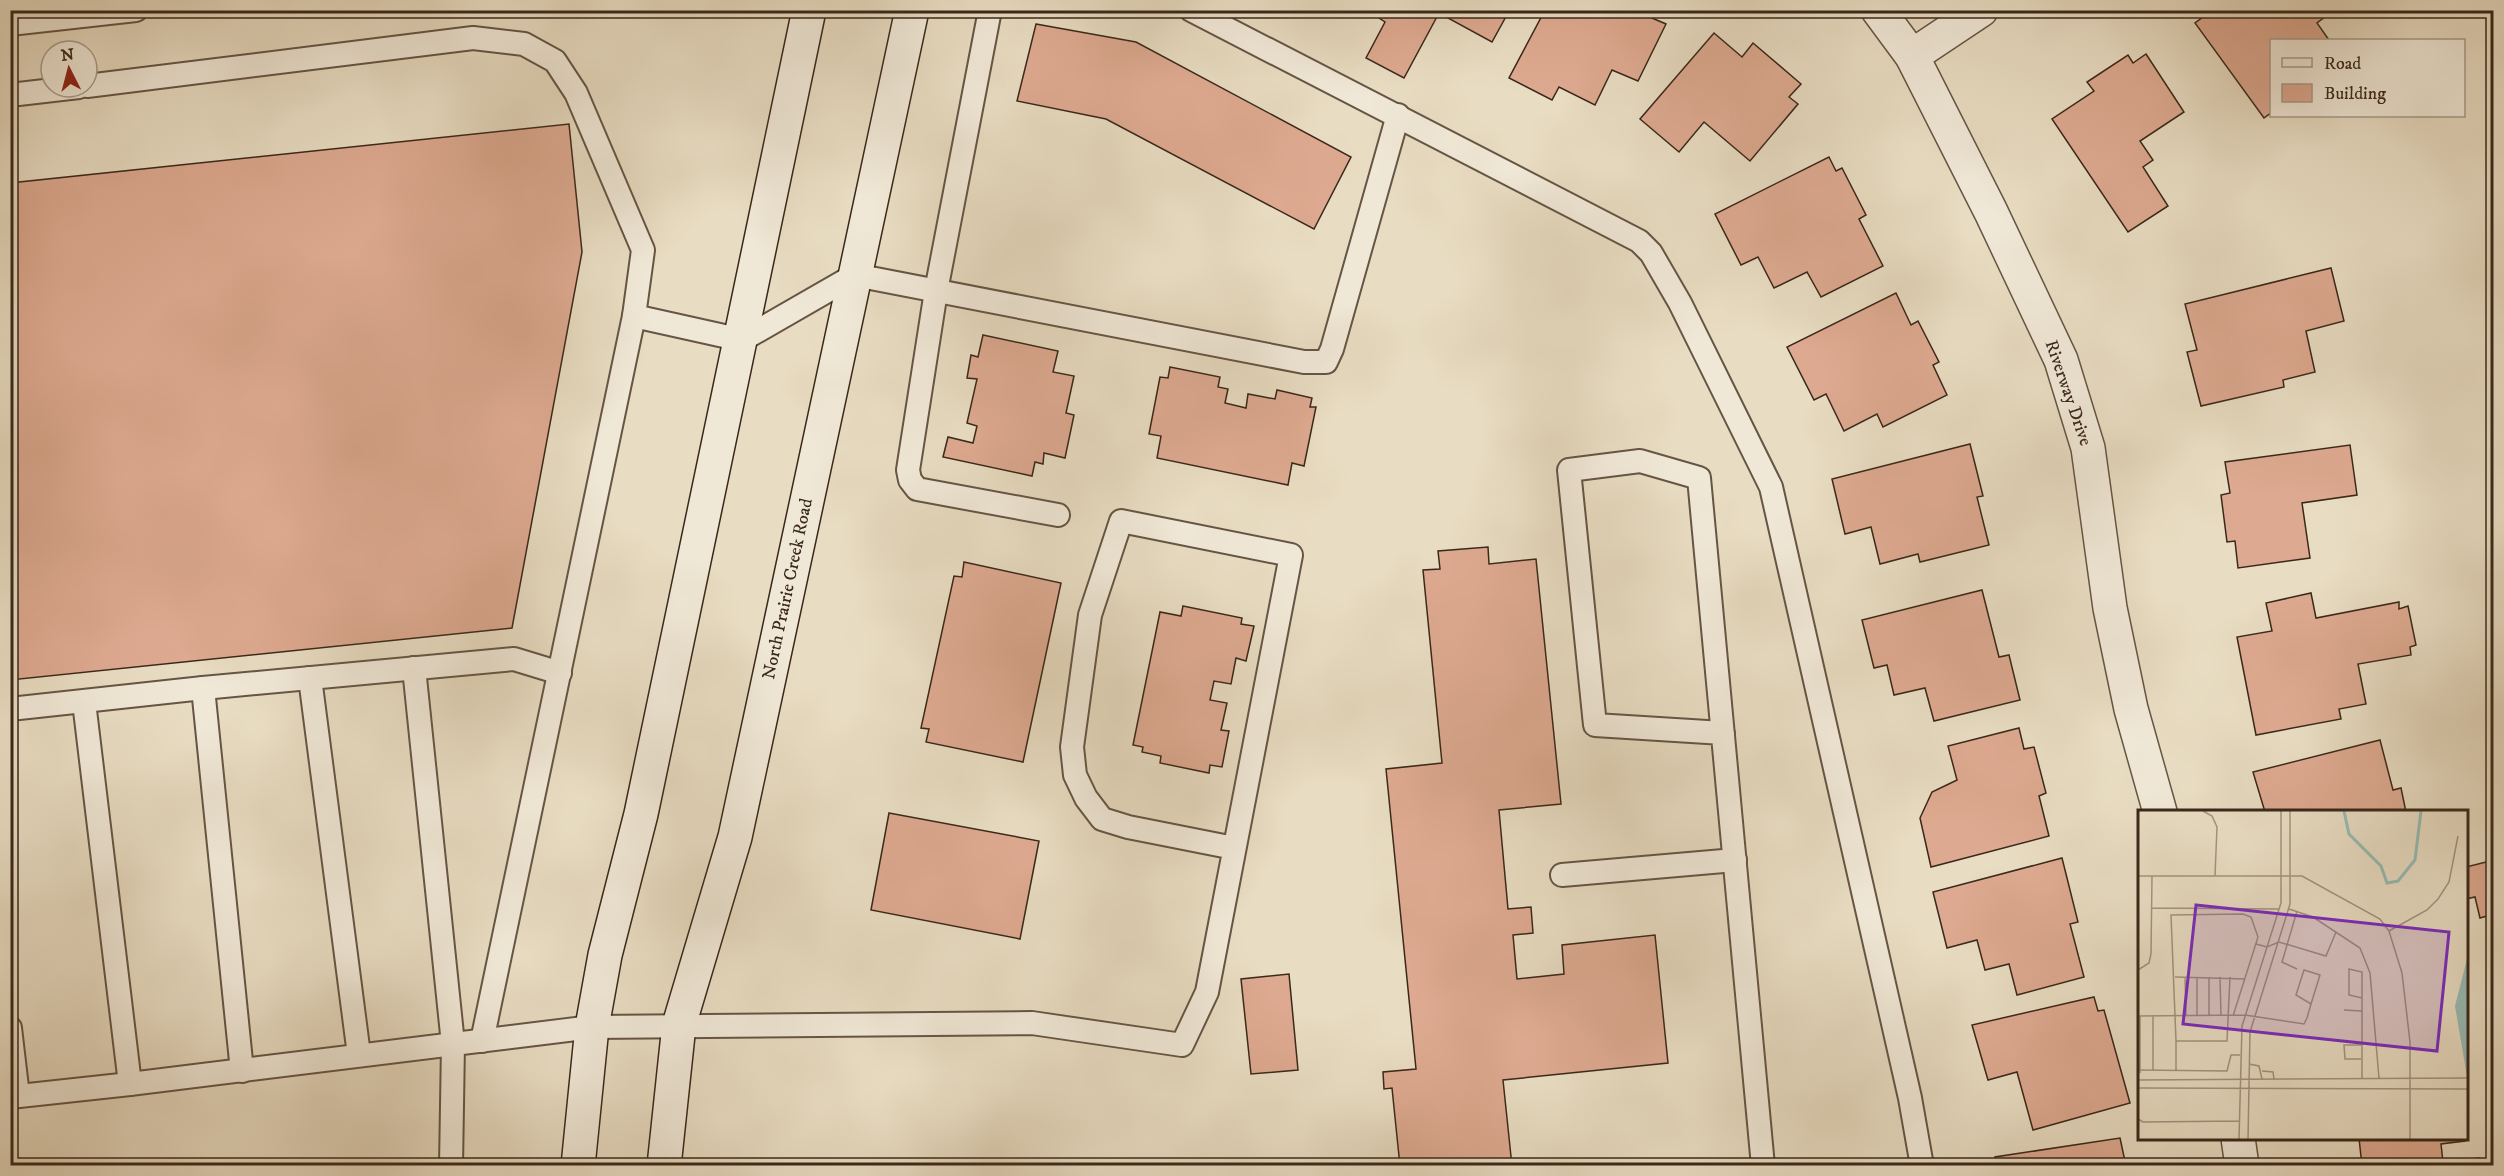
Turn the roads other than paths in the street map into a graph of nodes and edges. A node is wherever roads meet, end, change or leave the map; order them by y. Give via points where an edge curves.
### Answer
1 (136, 10) edge
2 (809, 10) edge
3 (912, 10) edge
4 (990, 10) edge
5 (1191, 10) edge
6 (1878, 10) edge
7 (1981, 10) edge
8 (10, 24) edge
9 (1912, 56) junction
10 (99, 85) edge
11 (39, 92) edge
12 (10, 95) edge
13 (1398, 115) junction
14 (855, 275) junction
15 (936, 291) junction
16 (634, 316) junction
17 (742, 340) junction
18 (1058, 515) dead end
19 (414, 669) junction
20 (560, 673) junction
21 (310, 678) junction
22 (203, 688) junction
23 (84, 702) junction
24 (10, 710) edge
25 (1723, 733) junction
26 (2159, 810) edge
27 (1234, 848) junction
28 (1735, 860) junction
29 (1562, 875) dead end
30 (679, 1025) junction
31 (592, 1027) junction
32 (10, 1028) edge
33 (482, 1041) junction
34 (453, 1044) junction
35 (359, 1055) junction
36 (242, 1071) junction
37 (130, 1084) junction
38 (14, 1096) edge
39 (2238, 1140) edge
40 (451, 1166) edge
41 (578, 1166) edge
42 (664, 1166) edge
43 (1763, 1166) edge
44 (1922, 1166) edge
45 (2242, 1166) edge

1 - 8 lane
2 - 17 main road
3 - 14 main road, North Prairie Creek Road
4 - 15 lane
5 - 13 lane
6 - 9 main road, Riverway Drive
7 - 9 main road
9 - 26 main road, Riverway Drive via 2061,360 2088,448 2110,608 2131,709
10 - 16 lane via 473,38 524,44 555,62 576,93 643,250
11 - 12 lane
13 - 15 lane via 1326,362 1304,362
13 - 44 lane via 1639,241 1651,253 1680,303 1771,487 1910,1098
14 - 15 lane
14 - 17 lane
14 - 30 main road, North Prairie Creek Road via 735,837
15 - 18 lane via 908,470 910,480 918,489
16 - 17 lane
16 - 20 lane
17 - 31 main road
19 - 20 lane via 514,659
19 - 21 lane
19 - 34 lane
20 - 33 lane
21 - 22 lane
21 - 35 lane
22 - 23 lane
22 - 36 lane
23 - 24 lane
23 - 37 lane
25 - 25 lane via 1699,478 1640,461 1569,471 1595,725
25 - 28 lane
27 - 27 lane via 1102,819 1075,775 1072,747 1090,615 1121,521 1291,555
27 - 30 lane via 1207,992 1182,1046 1032,1023
28 - 29 lane
28 - 43 lane
30 - 31 lane
30 - 42 main road, North Prairie Creek Road
31 - 33 lane
31 - 41 main road
32 - 38 lane
33 - 34 lane
34 - 35 lane
34 - 40 lane
35 - 36 lane
36 - 37 lane
37 - 38 lane
39 - 45 main road

